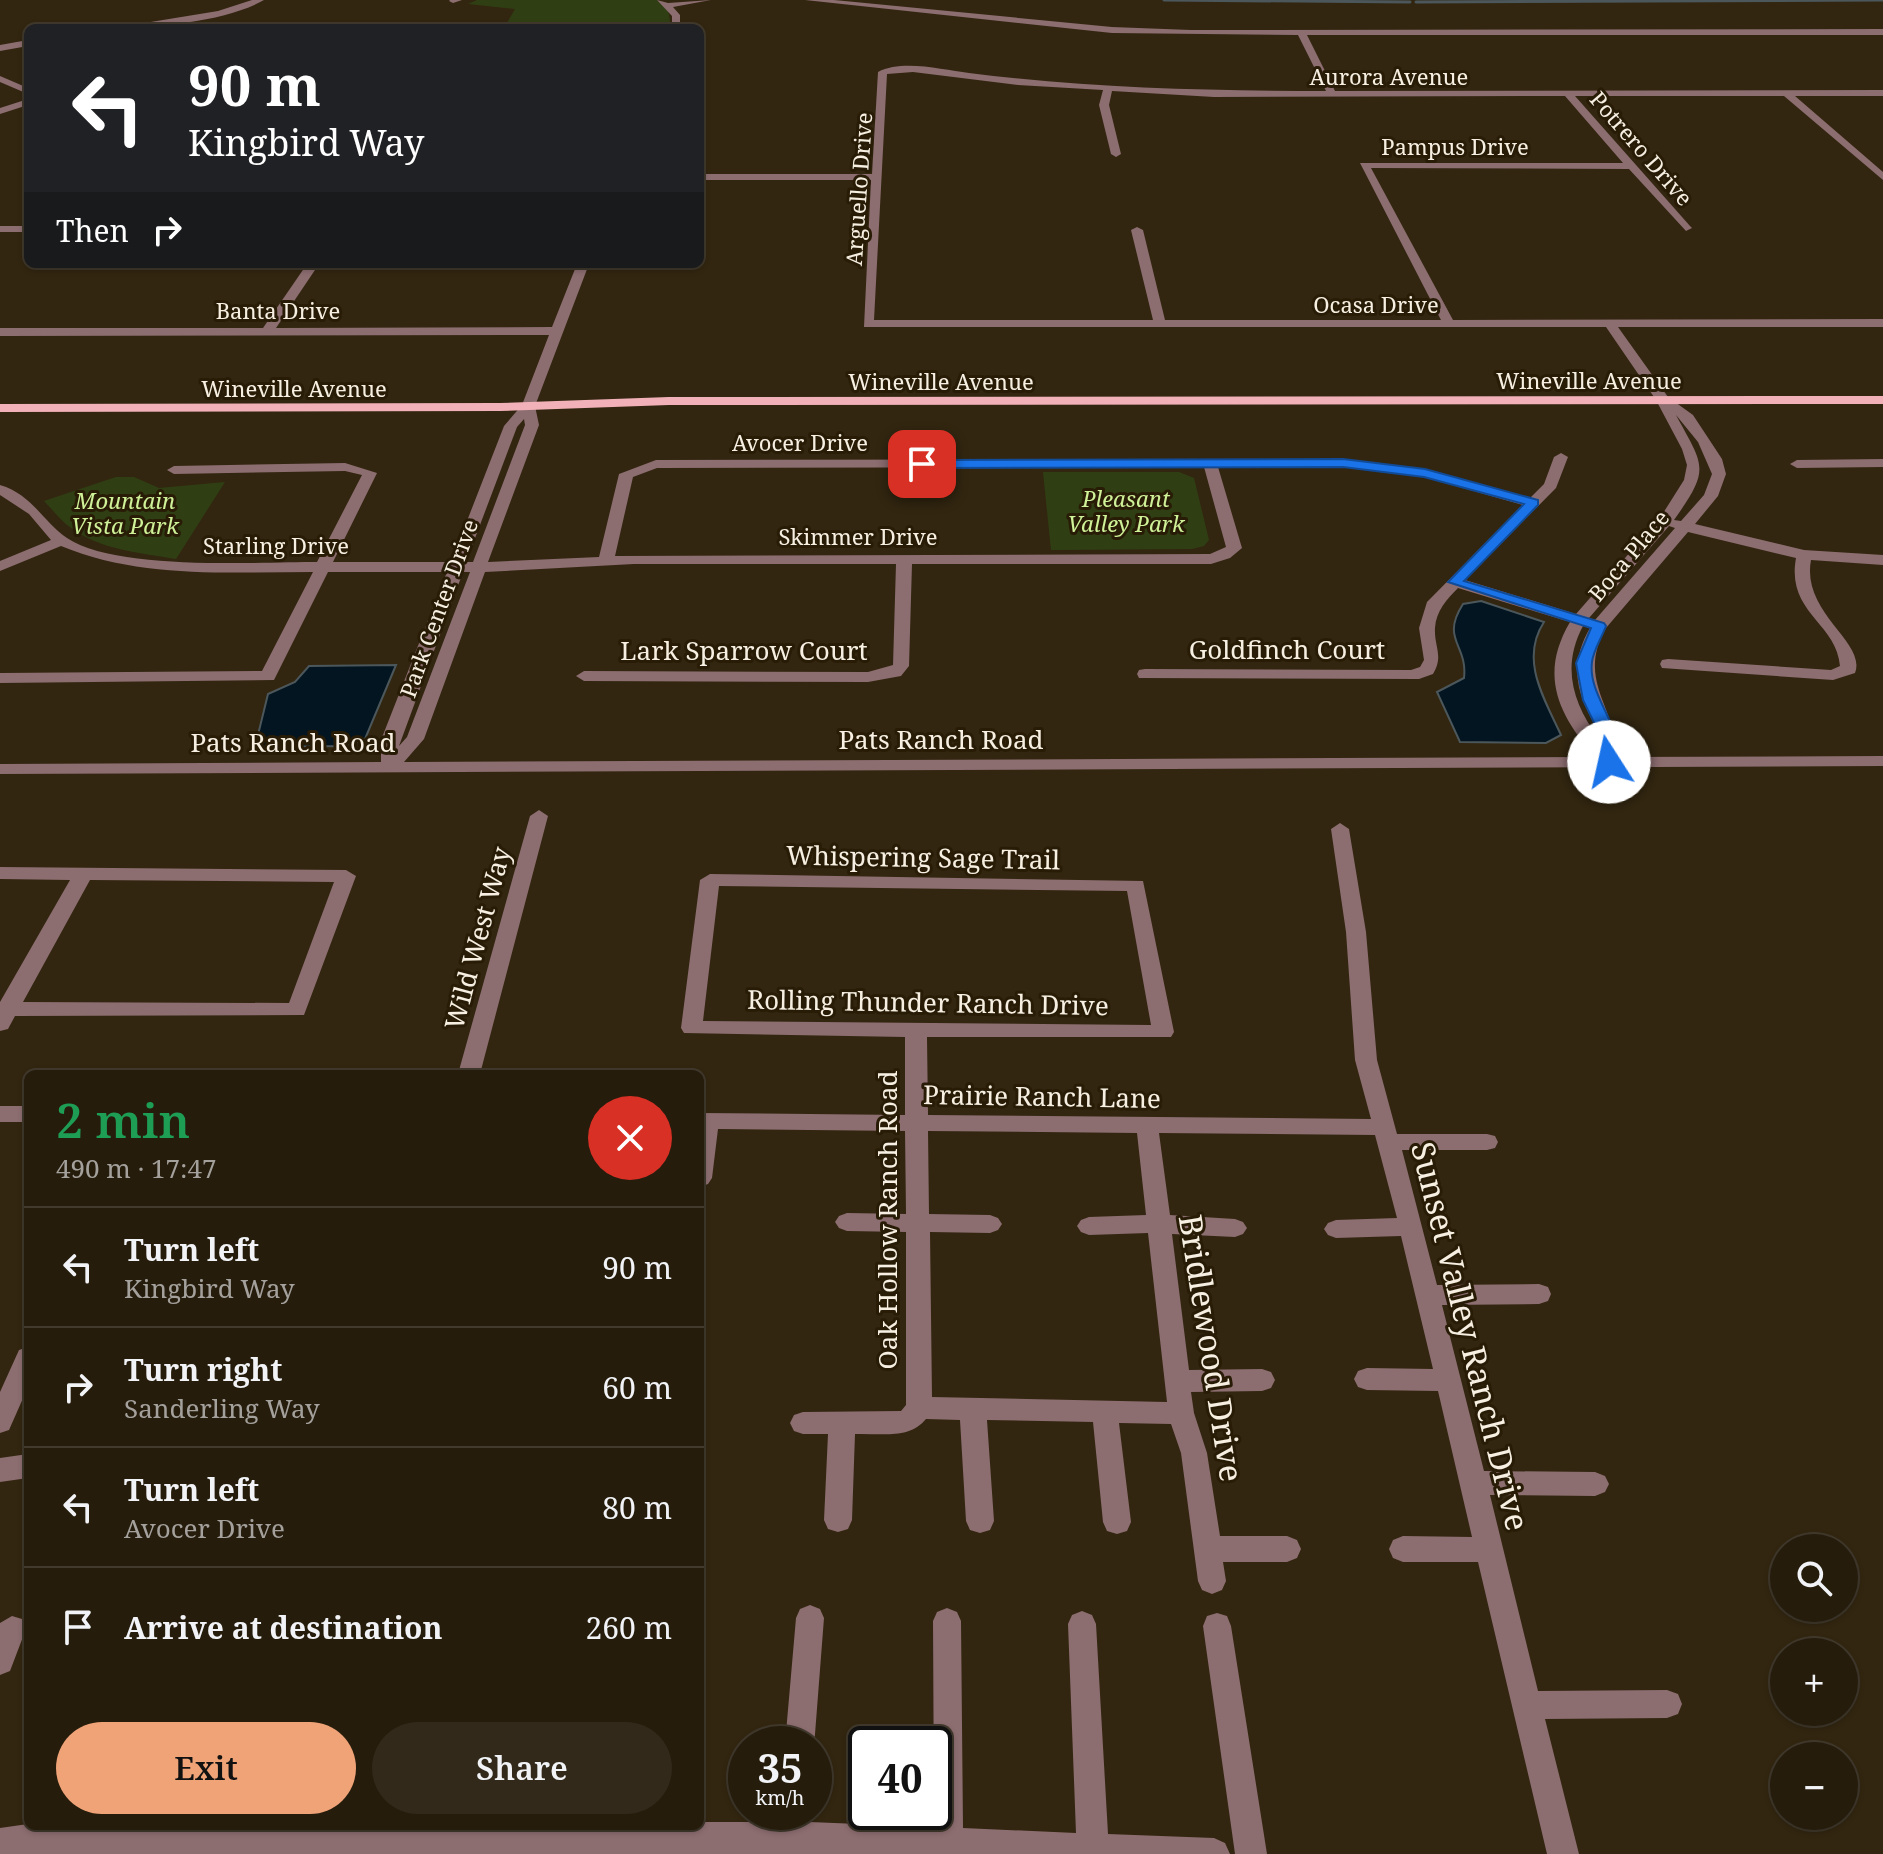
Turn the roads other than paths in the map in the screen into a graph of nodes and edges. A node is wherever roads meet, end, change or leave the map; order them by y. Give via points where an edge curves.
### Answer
1 (260, 0) edge
2 (707, 0) edge
3 (809, 0) edge
4 (664, 2) edge
5 (145, 24) edge
6 (676, 24) edge
7 (1883, 32) edge
8 (1301, 33) junction
9 (24, 44) edge
10 (0, 48) edge
11 (897, 69) joint
12 (0, 79) edge
13 (1108, 88) junction
14 (24, 89) edge
15 (1883, 93) edge
16 (1332, 94) junction
17 (1568, 94) junction
18 (1787, 94) junction
19 (24, 103) edge
20 (0, 111) edge
21 (1116, 154) dead end
22 (1630, 166) junction
23 (704, 177) edge
24 (879, 177) junction
25 (1883, 177) edge
26 (1686, 228) dead end
27 (0, 229) edge
28 (24, 229) edge
29 (1137, 230) dead end
30 (310, 268) edge
31 (581, 268) edge
32 (1883, 323) edge
33 (868, 324) joint
34 (1160, 324) junction
35 (1449, 324) junction
36 (1610, 324) junction
37 (268, 330) junction
38 (557, 331) junction
39 (0, 332) edge
40 (1663, 400) junction
41 (1883, 400) edge
42 (528, 406) junction
43 (0, 408) edge
44 (1561, 457) dead end
45 (1210, 463) junction
46 (1883, 463) edge
47 (1797, 464) dead end
48 (174, 470) dead end
49 (0, 489) edge
50 (1533, 503) junction
51 (1666, 522) junction
52 (1683, 527) junction
53 (61, 541) junction
54 (1804, 555) junction
55 (904, 558) junction
56 (606, 560) junction
57 (1883, 560) edge
58 (0, 566) edge
59 (324, 567) junction
60 (457, 567) junction
61 (478, 567) junction
62 (1455, 582) junction
63 (1579, 620) junction
64 (1599, 626) junction
65 (1668, 664) dead end
66 (1145, 674) dead end
67 (584, 676) dead end
68 (0, 678) edge
69 (1883, 761) edge
70 (1609, 762) junction
71 (390, 767) junction
72 (0, 769) edge
73 (539, 816) dead end
74 (1340, 829) dead end
75 (0, 873) edge
76 (83, 874) junction
77 (3, 1014) edge
78 (692, 1028) joint
79 (916, 1031) junction
80 (1163, 1032) joint
81 (470, 1070) edge
82 (0, 1114) edge
83 (24, 1114) edge
84 (704, 1121) edge
85 (916, 1123) junction
86 (1147, 1125) junction
87 (1386, 1135) junction
88 (1487, 1142) dead end
89 (847, 1222) dead end
90 (917, 1222) junction
91 (990, 1224) dead end
92 (1159, 1224) junction
93 (1089, 1226) dead end
94 (1411, 1227) junction
95 (1235, 1228) dead end
96 (1336, 1229) dead end
97 (1539, 1294) dead end
98 (1427, 1295) junction
99 (24, 1366) edge
100 (1367, 1379) dead end
101 (1262, 1380) dead end
102 (1448, 1380) junction
103 (1177, 1381) junction
104 (919, 1408) junction
105 (973, 1410) junction
106 (1105, 1412) junction
107 (1181, 1413) junction
108 (0, 1422) edge
109 (803, 1423) dead end
110 (842, 1423) junction
111 (24, 1467) edge
112 (0, 1470) edge
113 (1473, 1483) junction
114 (1595, 1484) dead end
115 (838, 1520) dead end
116 (980, 1521) dead end
117 (1117, 1522) dead end
118 (1208, 1549) junction
119 (1287, 1549) dead end
120 (1403, 1549) dead end
121 (1490, 1550) junction
122 (1212, 1581) dead end
123 (810, 1618) dead end
124 (947, 1621) dead end
125 (1082, 1624) dead end
126 (1217, 1626) dead end
127 (12, 1629) dead end
128 (0, 1661) edge
129 (1667, 1704) dead end
130 (1527, 1705) junction
131 (801, 1726) edge
132 (499, 1832) edge
133 (649, 1832) edge
134 (783, 1836) edge
135 (364, 1838) edge
136 (60, 1839) edge
137 (192, 1839) edge
138 (0, 1844) edge
139 (947, 1844) junction
140 (595, 1846) edge
141 (1093, 1849) junction
142 (989, 1850) edge
143 (1172, 1853) edge
144 (1214, 1854) edge
145 (1251, 1854) edge
146 (1563, 1854) edge

1 - 5 street via 219,13
2 - 4 street
3 - 8 street via 1112,30
4 - 6 street via 676,15
7 - 8 street
8 - 16 street
9 - 10 street
11 - 13 street, Aurora Avenue
11 - 24 street, Arguello Drive via 883,72
12 - 14 street
13 - 16 street, Aurora Avenue
13 - 21 street via 1104,105
15 - 18 street, Aurora Avenue
16 - 17 street, Aurora Avenue
17 - 18 street, Aurora Avenue
17 - 22 street, Potrero Drive
18 - 25 street
19 - 20 street
22 - 26 street, Potrero Drive
22 - 35 street, Pampus Drive via 1364,165
23 - 24 street
24 - 33 street, Arguello Drive
27 - 28 street
29 - 34 street
30 - 37 street
31 - 38 street, Park Center Drive
32 - 36 street, Ocasa Drive
33 - 34 street, Ocasa Drive
34 - 35 street, Ocasa Drive
35 - 36 street, Ocasa Drive
36 - 40 street, Boca Place
37 - 38 street, Banta Drive
37 - 39 street, Banta Drive
38 - 42 street, Park Center Drive
40 - 41 main road, Wineville Avenue
40 - 42 main road, Wineville Avenue via 669,401
40 - 51 street, Boca Place via 1694,463 1689,491
40 - 52 street, Boca Place via 1688,418 1719,474 1711,496
42 - 43 main road, Wineville Avenue
42 - 60 street, Park Center Drive via 511,426
42 - 61 street, Park Center Drive via 532,425
44 - 50 street via 1551,485
45 - 50 street, Avocer Drive via 1384,466
45 - 55 street, Skimmer Drive via 1234,548 1225,555
45 - 56 street, Avocer Drive via 656,464 626,474
46 - 47 street
48 - 59 street via 345,467 370,473
49 - 53 street, Starling Drive via 34,511
50 - 62 street
51 - 52 street
51 - 63 street, Boca Place
52 - 54 street
52 - 64 street, Boca Place
53 - 58 street
53 - 59 street, Starling Drive via 144,564
54 - 57 street
54 - 65 street via 1804,594 1850,660 1849,669 1833,675
55 - 56 street, Skimmer Drive
55 - 67 street, Lark Sparrow Court via 901,666 895,672 868,677
56 - 61 street, Skimmer Drive
59 - 60 street, Starling Drive
59 - 68 street via 268,676
60 - 61 street, Starling Drive
60 - 71 street, Park Center Drive via 390,740
61 - 71 street, Park Center Drive via 415,739
62 - 63 street
62 - 66 street, Goldfinch Court via 1435,602 1429,617 1432,660 1427,670 1405,675
63 - 64 street
63 - 70 street, Boca Place via 1560,659 1562,683 1585,736
64 - 70 street, Boca Place via 1584,663 1588,692 1608,735
69 - 70 street, Pats Ranch Road
70 - 71 street, Pats Ranch Road
71 - 72 street, Pats Ranch Road
73 - 81 street, Wild West Way
74 - 87 street, Sunset Valley Ranch Drive via 1356,932 1366,1060
75 - 76 street
76 - 77 street
76 - 77 street via 346,876 297,1010
78 - 79 street, Rolling Thunder Ranch Drive
78 - 80 street, Whispering Sage Trail via 710,880 1136,885
79 - 80 street, Rolling Thunder Ranch Drive
79 - 85 street, Oak Hollow Ranch Road
82 - 83 street
84 - 85 street, Prairie Ranch Lane
85 - 86 street, Prairie Ranch Lane
85 - 90 street, Oak Hollow Ranch Road
86 - 87 street, Prairie Ranch Lane
86 - 92 street, Bridlewood Drive
87 - 88 street, Prairie Ranch Lane
87 - 94 street, Sunset Valley Ranch Drive
89 - 90 street
90 - 91 street
90 - 104 street, Oak Hollow Ranch Road
92 - 93 street
92 - 95 street
92 - 103 street, Bridlewood Drive
94 - 96 street
94 - 98 street, Sunset Valley Ranch Drive
97 - 98 street
98 - 102 street, Sunset Valley Ranch Drive
99 - 108 street
100 - 102 street
101 - 103 street
102 - 113 street, Sunset Valley Ranch Drive
103 - 107 street, Bridlewood Drive
104 - 105 street
104 - 110 street via 908,1422
105 - 106 street
105 - 116 street
106 - 107 street
106 - 117 street
107 - 118 street, Bridlewood Drive via 1194,1453
109 - 110 street
110 - 115 street
111 - 112 street
113 - 114 street
113 - 121 street, Sunset Valley Ranch Drive
118 - 119 street
118 - 122 street, Bridlewood Drive
120 - 121 street
121 - 130 street, Sunset Valley Ranch Drive
123 - 131 street
124 - 139 street
125 - 141 street
126 - 145 street
127 - 128 street
129 - 130 street
130 - 146 street, Sunset Valley Ranch Drive
132 - 135 street
132 - 140 street
133 - 134 street
133 - 140 street
134 - 139 street
135 - 137 street
136 - 137 street
136 - 138 street
139 - 142 street
141 - 142 street
141 - 143 street
143 - 144 street

